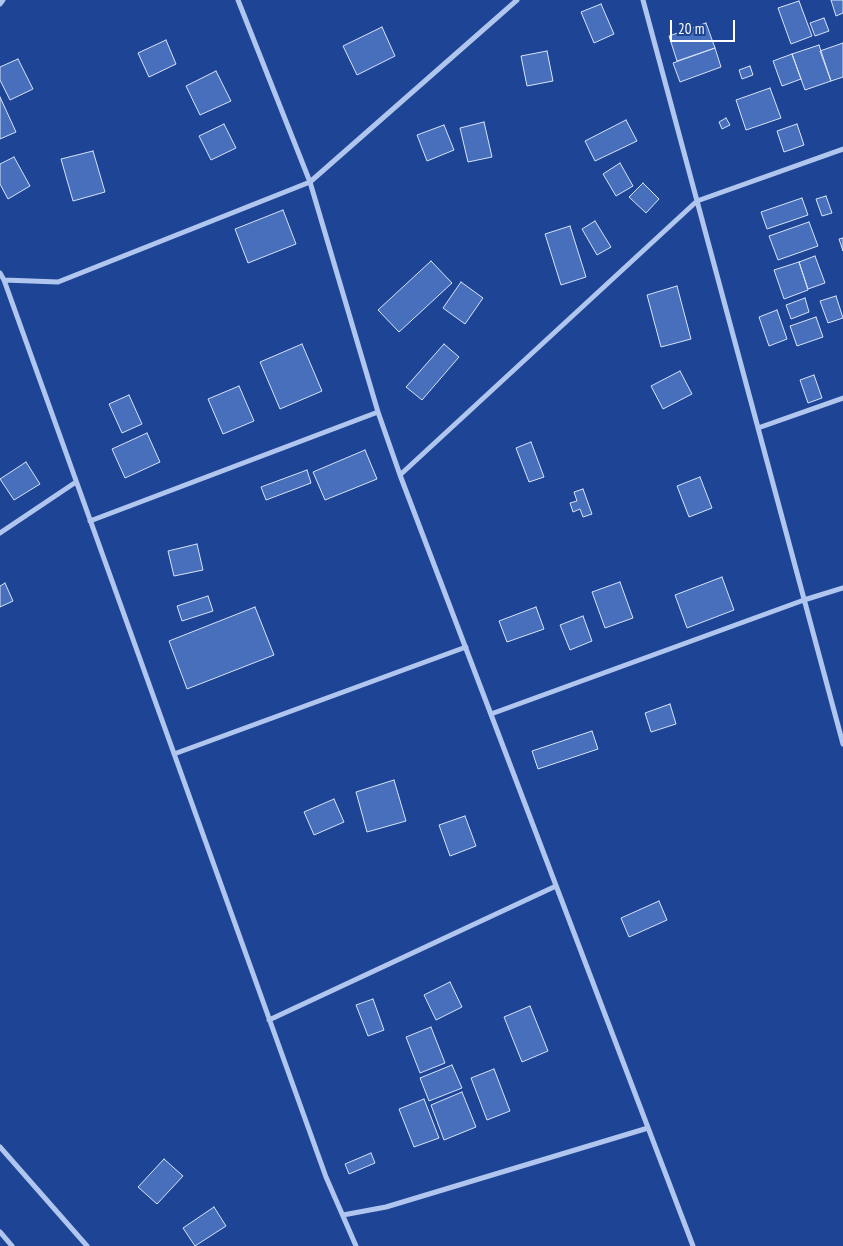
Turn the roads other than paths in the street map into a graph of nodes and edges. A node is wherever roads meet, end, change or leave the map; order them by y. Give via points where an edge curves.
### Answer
1 (3, 0) edge
2 (238, 0) edge
3 (517, 0) edge
4 (643, 0) edge
5 (0, 4) edge
6 (843, 149) edge
7 (310, 182) junction
8 (697, 201) junction
9 (0, 273) edge
10 (4, 280) junction
11 (843, 398) edge
12 (378, 412) junction
13 (758, 428) junction
14 (400, 475) junction
15 (76, 482) junction
16 (90, 521) junction
17 (0, 534) edge
18 (843, 588) edge
19 (804, 600) junction
20 (466, 647) junction
21 (491, 714) junction
22 (843, 744) edge
23 (174, 754) junction
24 (556, 886) junction
25 (269, 1020) junction
26 (648, 1128) junction
27 (0, 1146) edge
28 (343, 1215) junction
29 (0, 1232) edge
30 (12, 1246) edge
31 (87, 1246) edge
32 (356, 1246) edge
33 (693, 1246) edge

1 - 5 street
2 - 7 street
3 - 7 street
4 - 8 street
6 - 8 street
7 - 10 street via 58,282
7 - 12 street
8 - 13 street
8 - 14 street
9 - 10 street
10 - 15 street
11 - 13 street
12 - 14 street
12 - 16 street
13 - 19 street
14 - 20 street
15 - 16 street
15 - 17 street
16 - 23 street
18 - 19 street
19 - 21 street
19 - 22 street
20 - 21 street
20 - 23 street
21 - 24 street
23 - 25 street
24 - 25 street
24 - 26 street
25 - 28 street
26 - 28 street via 386,1208
26 - 33 street
27 - 31 street
28 - 32 street
29 - 30 street

